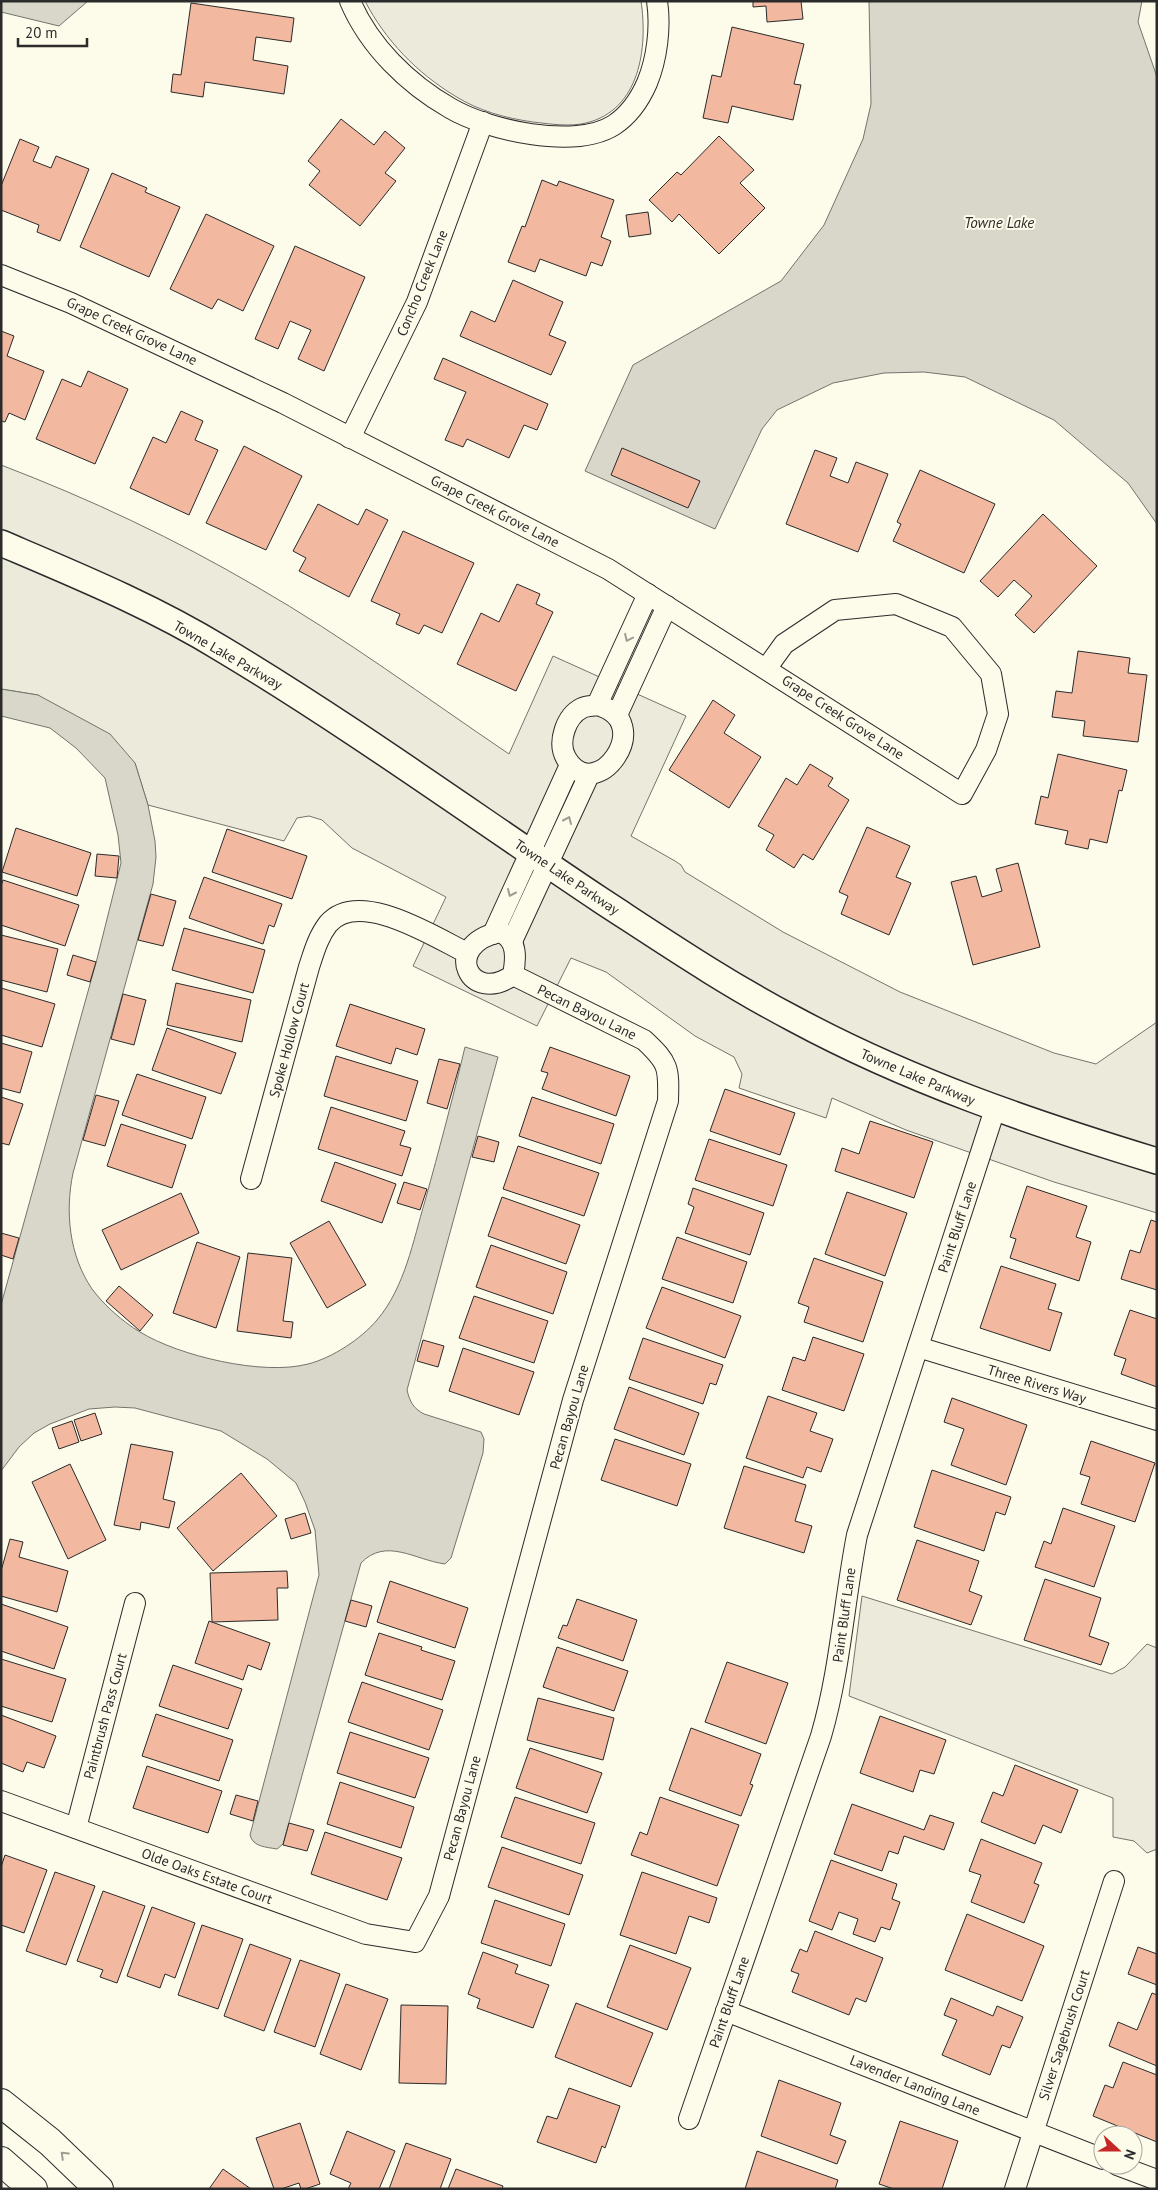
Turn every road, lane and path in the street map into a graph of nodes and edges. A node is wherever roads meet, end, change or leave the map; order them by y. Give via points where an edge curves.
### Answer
1 (350, 1) edge
2 (656, 1) edge
3 (482, 122) junction
4 (1, 275) edge
5 (350, 438) junction
6 (1, 543) edge
7 (648, 594) junction
8 (667, 606) junction
9 (766, 669) junction
10 (597, 705) junction
11 (617, 715) junction
12 (570, 765) junction
13 (589, 775) junction
14 (539, 859) junction
15 (493, 934) junction
16 (512, 941) junction
17 (467, 953) junction
18 (513, 976) junction
19 (995, 1109) junction
20 (1157, 1161) edge
21 (251, 1179) dead end
22 (918, 1347) junction
23 (1157, 1420) edge
24 (135, 1603) dead end
25 (1, 1802) edge
26 (76, 1828) junction
27 (1114, 1881) dead end
28 (415, 1942) joint
29 (726, 2010) junction
30 (1, 2103) edge
31 (689, 2119) dead end
32 (1033, 2132) junction
33 (1093, 2155) edge
34 (1, 2162) edge
35 (1143, 2175) edge
36 (1157, 2180) edge
37 (33, 2189) edge
38 (99, 2189) edge
39 (1014, 2189) edge

1 - 3 street via 371,38 403,73 450,108
2 - 3 street via 657,43 650,74 642,94 613,126 584,134 557,136 527,134
3 - 5 street, Concho Creek Lane via 417,302
4 - 5 street, Grape Creek Grove Lane via 160,344
5 - 7 street, Grape Creek Grove Lane via 582,556
6 - 14 street, Towne Lake Parkway via 104,586 218,646 310,704
7 - 8 street, Grape Creek Grove Lane
7 -> 10 street
8 - 9 street, Grape Creek Grove Lane
8 - 11 street
9 - 9 street, Grape Creek Grove Lane via 784,644 835,610 896,604 952,627 991,674 998,714 986,750 962,794
10 - 11 street via 607,707
10 - 12 street via 582,708 566,726 561,740 562,753
11 - 13 street via 623,738 619,754 600,771
12 - 13 street
12 - 14 street
14 -> 13 street
14 -> 15 street
14 - 16 street
14 - 19 street, Towne Lake Parkway via 724,980 793,1019 864,1055
15 - 16 street via 500,932
15 - 17 street via 478,941
16 - 18 street via 516,960
17 - 18 street via 466,964 471,975 480,982 493,985
17 - 21 street, Spoke Hollow Court via 398,920 368,910 345,913 329,923 318,940
18 - 28 street, Pecan Bayou Lane via 644,1040 661,1056 669,1074 668,1101 573,1400 439,1896
19 - 20 street, Towne Lake Parkway
19 - 22 street, Paint Bluff Lane
22 - 23 street, Three Rivers Way
22 - 29 street, Paint Bluff Lane via 857,1535 832,1698 821,1736
24 - 26 street, Paintbrush Pass Court
25 - 26 street, Olde Oaks Estate Court
26 - 28 street, Olde Oaks Estate Court via 366,1934
27 - 32 street, Silver Sagebrush Court
29 - 31 street, Paint Bluff Lane
29 - 32 street, Lavender Landing Lane
38 -> 30 main road via 50,2142
32 - 33 street, Lavender Landing Lane
32 - 39 street, Silver Sagebrush Court
34 - 37 main road
35 - 36 street

